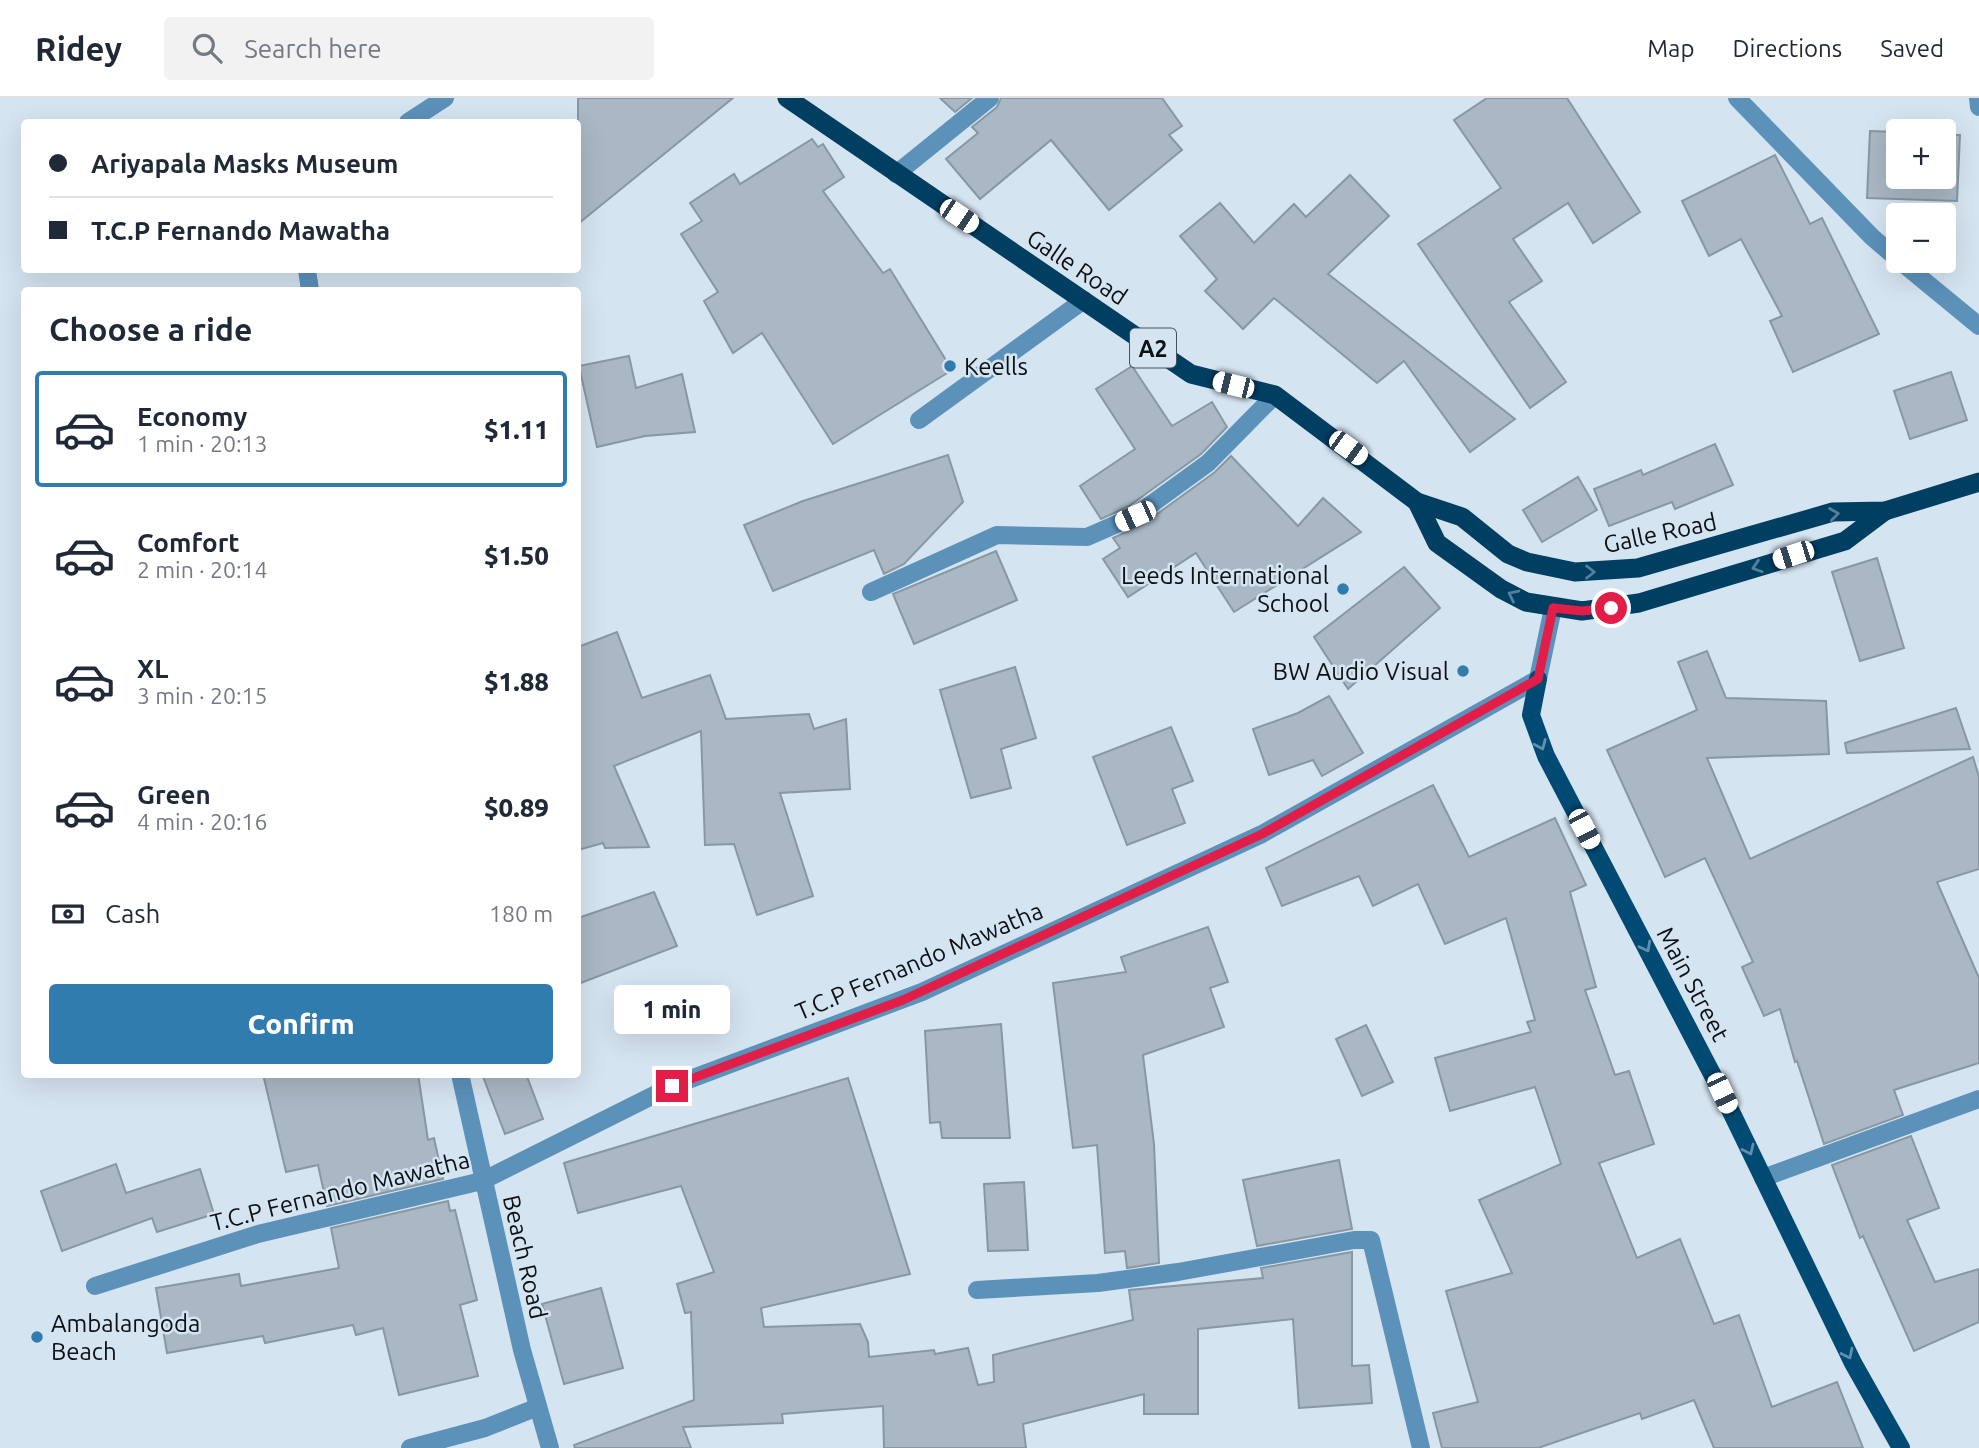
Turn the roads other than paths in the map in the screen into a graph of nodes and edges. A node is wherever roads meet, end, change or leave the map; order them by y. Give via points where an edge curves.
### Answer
1 (445, 98) edge
2 (787, 98) edge
3 (990, 98) edge
4 (1737, 98) edge
5 (1978, 98) edge
6 (1979, 107) edge
7 (413, 119) edge
8 (896, 174) junction
9 (1886, 249) edge
10 (1915, 273) edge
11 (1084, 300) junction
12 (1979, 326) edge
13 (1275, 396) junction
14 (919, 420) dead end
15 (1979, 482) edge
16 (1417, 502) junction
17 (1885, 511) junction
18 (871, 592) dead end
19 (1553, 608) junction
20 (1538, 679) junction
21 (461, 1078) edge
22 (1979, 1099) edge
23 (1763, 1178) junction
24 (482, 1181) junction
25 (95, 1286) dead end
26 (977, 1290) dead end
27 (538, 1407) junction
28 (410, 1448) edge
29 (550, 1448) edge
30 (1421, 1448) edge
31 (1901, 1448) edge

1 - 7 street
2 - 8 highway, Galle Road / A2
3 - 8 street
4 - 9 street
5 - 6 street
8 - 11 highway, Galle Road / A2
10 - 12 street
11 - 13 highway, Galle Road / A2 via 1191,374
11 - 14 street
13 - 16 highway, Galle Road / A2
13 - 18 street via 1208,463 1135,516 1087,537 997,535
15 - 17 highway, Galle Road / A2
16 -> 17 highway, Galle Road / A2 via 1462,517 1508,554 1575,572 1605,572 1672,560 1833,512
19 -> 16 highway, Galle Road / A2 via 1526,602 1501,589 1437,544
17 -> 19 highway, Galle Road / A2 via 1845,541 1674,593 1611,608
19 - 20 street, Main Street
20 -> 23 main road, Main Street via 1531,715 1546,756
20 - 24 street, T.C.P Fernando Mawatha via 1262,834 911,997 672,1086
21 - 24 street, Beach Road
22 - 23 street
23 -> 31 main road, Main Street via 1853,1363
24 - 25 street, T.C.P Fernando Mawatha via 258,1234
24 - 27 street, Beach Road
26 - 30 street via 1098,1283 1371,1240
27 - 28 street via 485,1428
27 - 29 street, Beach Road

